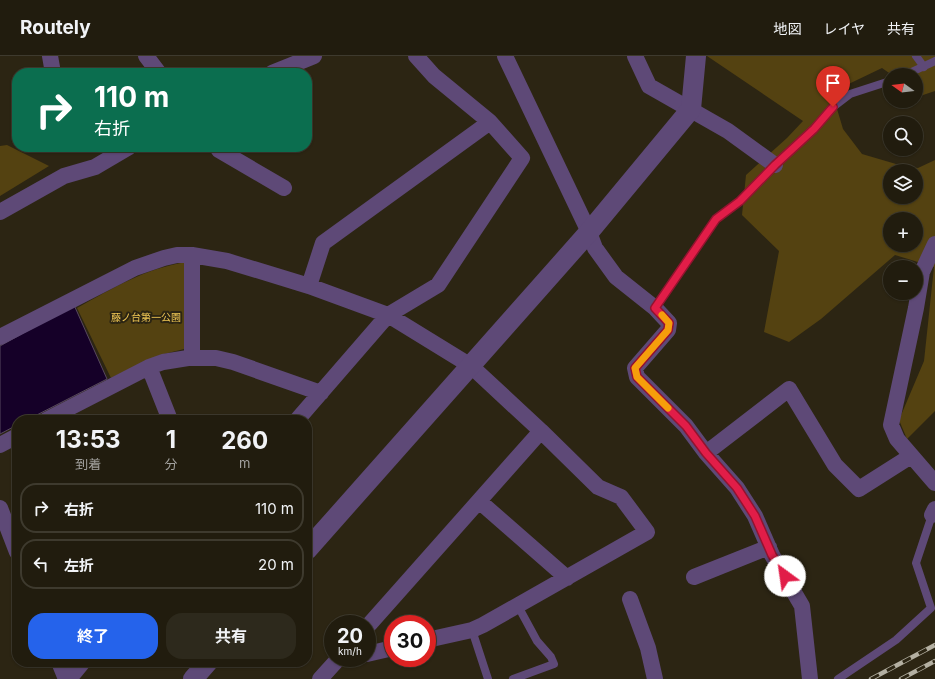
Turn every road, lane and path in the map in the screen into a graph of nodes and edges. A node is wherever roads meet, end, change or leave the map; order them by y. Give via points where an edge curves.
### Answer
1 (50, 56) edge
2 (146, 56) edge
3 (314, 56) edge
4 (416, 56) edge
5 (505, 56) edge
6 (635, 56) edge
7 (696, 56) edge
8 (916, 56) edge
9 (935, 61) edge
10 (924, 67) joint
11 (52, 68) edge
12 (155, 68) edge
13 (284, 68) edge
14 (883, 83) edge
15 (692, 109) junction
16 (490, 122) junction
17 (120, 152) edge
18 (222, 152) edge
19 (775, 165) junction
20 (284, 188) dead end
21 (0, 212) edge
22 (589, 232) junction
23 (935, 244) edge
24 (192, 255) junction
25 (309, 286) junction
26 (655, 308) junction
27 (388, 315) junction
28 (0, 337) edge
29 (192, 357) junction
30 (470, 366) junction
31 (149, 367) junction
32 (321, 393) junction
33 (65, 415) edge
34 (168, 415) edge
35 (301, 415) edge
36 (541, 431) junction
37 (12, 439) edge
38 (0, 445) edge
39 (706, 453) junction
40 (911, 456) junction
41 (935, 483) edge
42 (479, 502) junction
43 (0, 508) edge
44 (933, 512) edge
45 (12, 539) edge
46 (312, 544) edge
47 (769, 547) junction
48 (694, 577) dead end
49 (567, 578) junction
50 (630, 599) dead end
51 (518, 606) junction
52 (376, 617) edge
53 (472, 630) junction
54 (436, 638) edge
55 (62, 667) edge
56 (78, 667) edge
57 (204, 667) edge
58 (333, 667) edge
59 (67, 679) edge
60 (193, 679) edge
61 (320, 679) edge
62 (488, 679) edge
63 (513, 679) edge
64 (655, 679) edge
65 (810, 679) edge
66 (838, 679) edge

1 - 11 street
2 - 12 street
3 - 13 street
4 - 16 street via 434,76
5 - 22 street
6 - 15 street via 649,86
7 - 15 street
8 - 10 lane
9 - 10 lane
14 - 19 lane via 850,94 833,107 814,129
15 - 19 street
15 - 22 street
16 - 25 street via 323,244
16 - 27 street via 522,158 438,285
17 - 21 street via 95,167 64,176
18 - 20 street
19 - 26 lane via 740,201 716,219
22 - 26 street via 595,248 616,277
22 - 30 street
23 - 40 street via 922,272 891,425
24 - 25 street via 227,261
24 - 28 street via 177,255 135,268
24 - 29 street
25 - 27 street
26 - 39 street via 669,323 668,330 635,368 637,377 686,426
27 - 30 street
27 - 32 street
29 - 31 street
29 - 32 street via 234,362
30 - 36 street
30 - 46 street
31 - 33 street
31 - 34 street
32 - 35 street
36 - 42 street
36 - 49 street via 598,487 621,497 648,532
37 - 38 street
39 - 40 street via 789,389 835,465 859,489
39 - 47 street via 737,488 755,516
40 - 41 street
42 - 49 street
42 - 52 street
43 - 45 street
44 - 66 lane via 916,563 931,608 896,640
47 - 48 street
47 - 65 street via 802,606
49 - 51 street
50 - 64 street via 648,648
51 - 53 street
51 - 63 lane via 537,641 554,664
53 - 54 street
53 - 62 lane
55 - 59 street
56 - 59 street
57 - 60 street
58 - 61 street

